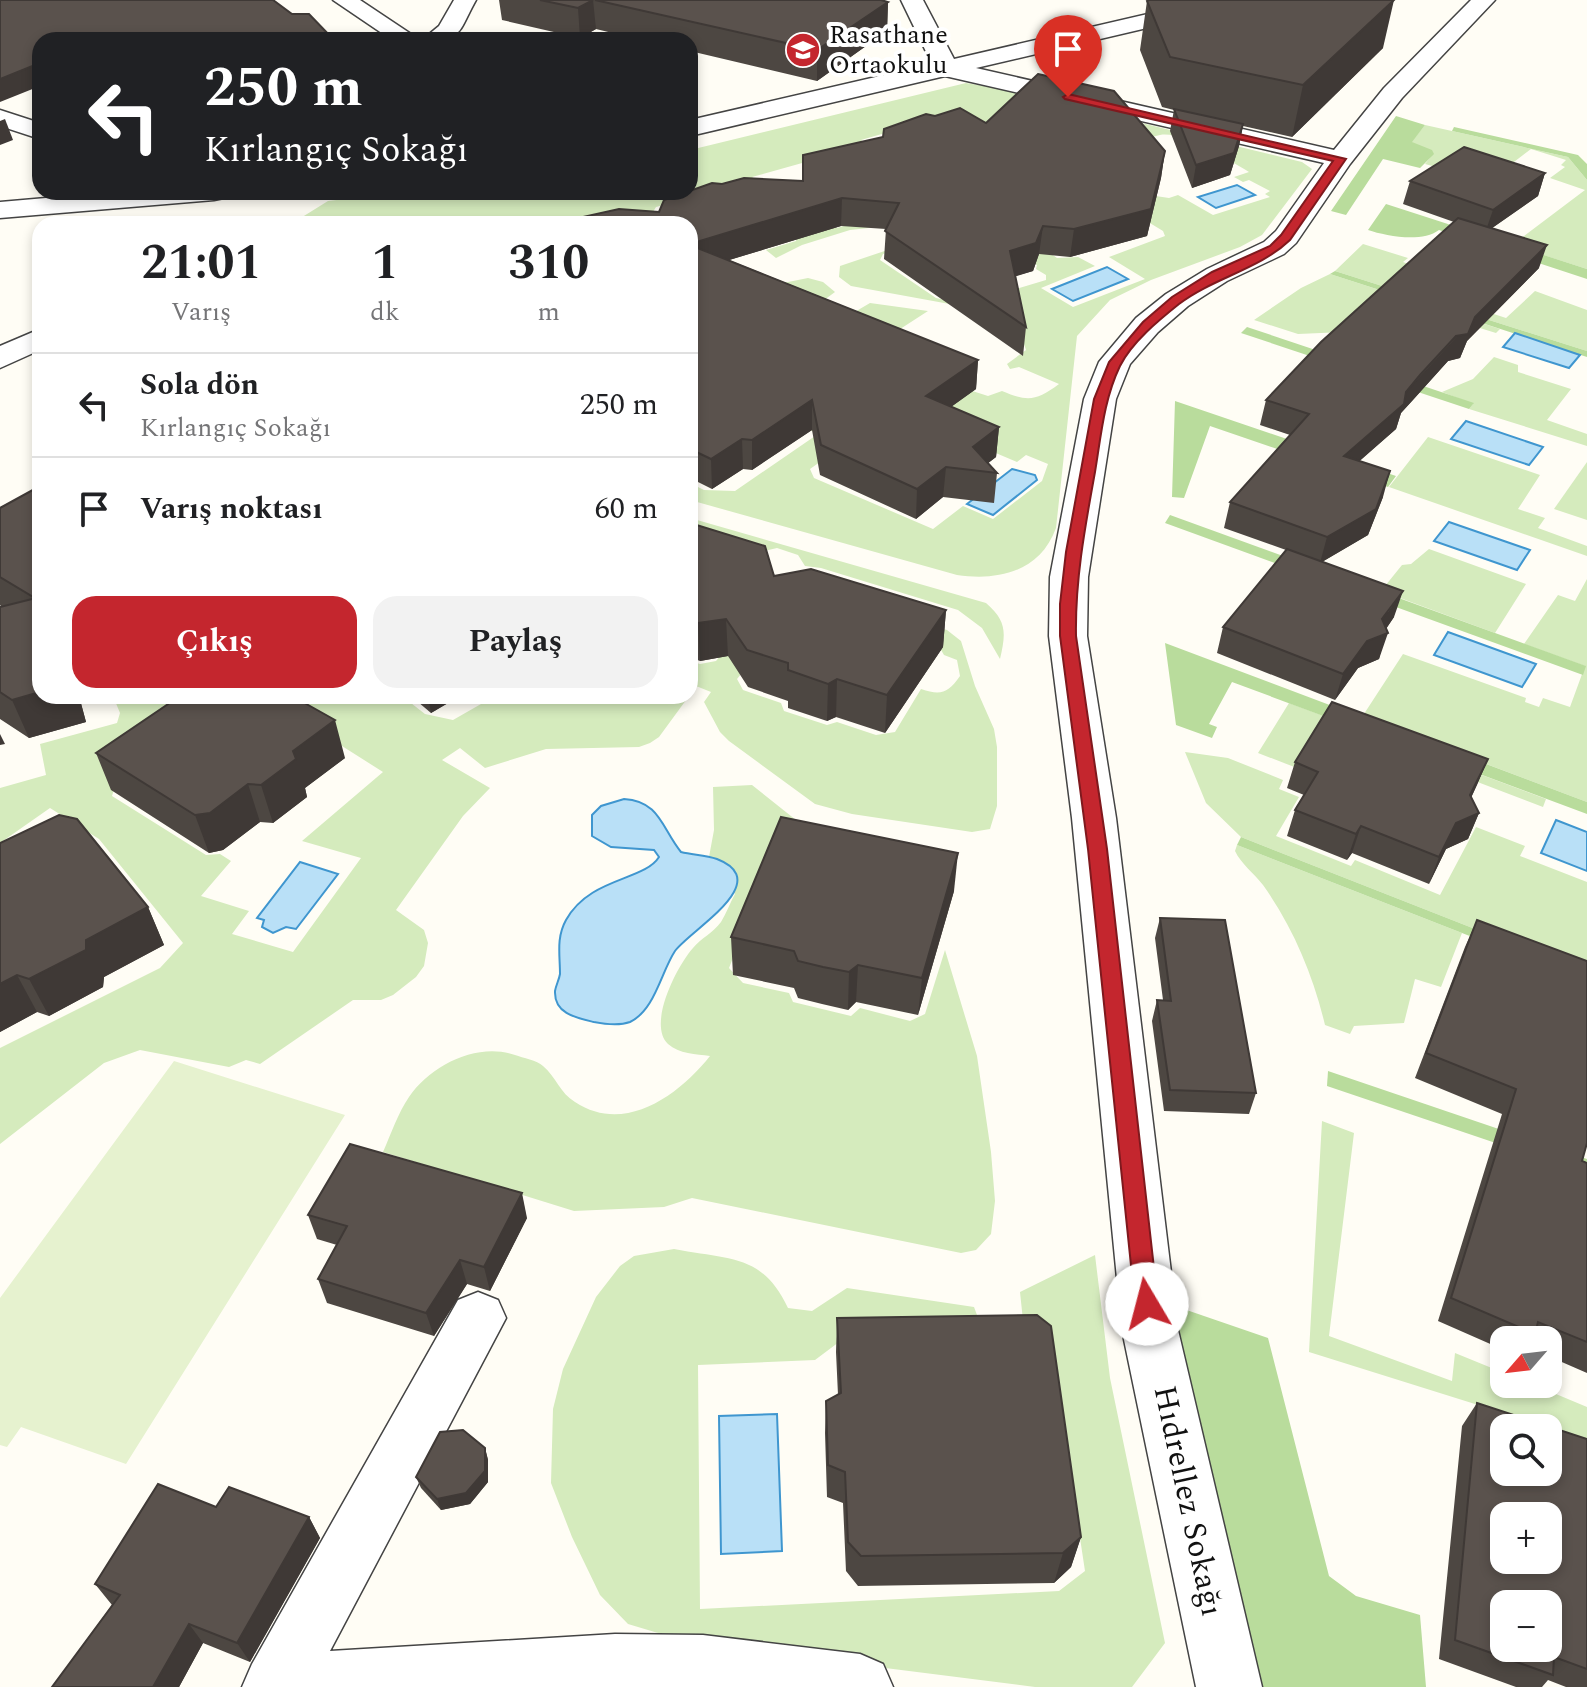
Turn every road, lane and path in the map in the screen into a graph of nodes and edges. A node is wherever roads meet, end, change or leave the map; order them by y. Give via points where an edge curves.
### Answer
1 (344, 0) edge
2 (465, 0) edge
3 (912, 0) edge
4 (1237, 0) edge
5 (1484, 0) edge
6 (395, 32) edge
7 (445, 32) edge
8 (947, 69) junction
9 (0, 118) edge
10 (698, 126) edge
11 (32, 128) edge
12 (1340, 159) junction
13 (119, 200) edge
14 (222, 200) edge
15 (0, 210) edge
16 (204, 216) edge
17 (32, 342) edge
18 (0, 359) edge
19 (478, 1318) dead end
20 (276, 1687) edge
21 (860, 1687) edge
22 (1229, 1687) edge

1 - 6 street
2 - 7 street
3 - 8 street
4 - 8 street
5 - 12 street, Hıdrellez Sokağı via 1393,93
8 - 10 street
8 - 12 street
9 - 11 street
12 - 22 street, Hıdrellez Sokağı via 1274,248 1177,300 1115,362 1100,399 1067,604 1150,1330
13 - 15 street
14 - 16 street
17 - 18 street
19 - 20 street
20 - 21 street via 615,1666 703,1668

